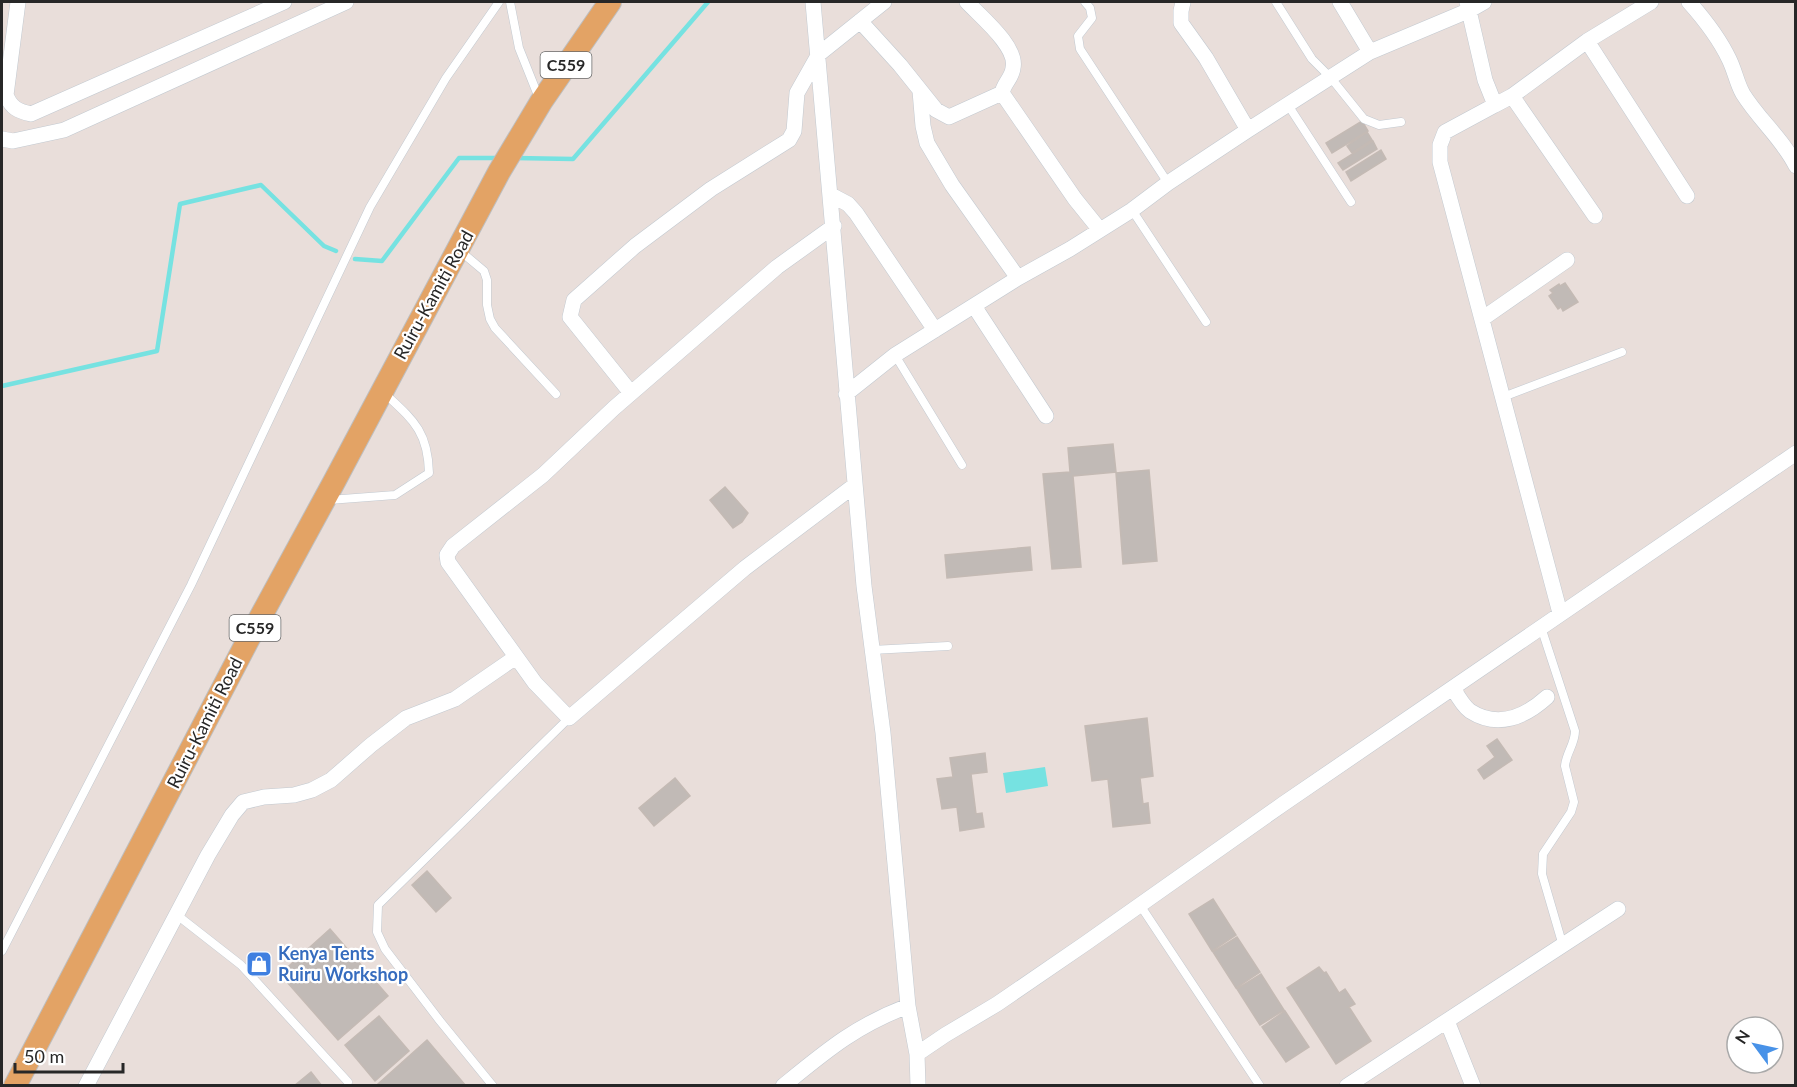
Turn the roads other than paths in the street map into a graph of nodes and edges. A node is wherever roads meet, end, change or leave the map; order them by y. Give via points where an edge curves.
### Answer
1 (18, 2) edge
2 (284, 2) edge
3 (346, 2) edge
4 (499, 2) edge
5 (510, 2) edge
6 (610, 2) edge
7 (813, 2) edge
8 (884, 2) edge
9 (967, 2) edge
10 (1085, 2) edge
11 (1183, 2) edge
12 (1276, 2) edge
13 (1340, 2) edge
14 (1484, 2) edge
15 (1651, 2) edge
16 (1689, 2) edge
17 (1468, 6) edge
18 (860, 21) junction
19 (1587, 41) junction
20 (1370, 52) junction
21 (819, 54) junction
22 (1331, 78) junction
23 (920, 91) junction
24 (1002, 93) junction
25 (1512, 96) junction
26 (541, 102) junction
27 (1288, 105) junction
28 (1495, 105) junction
29 (1401, 122) dead end
30 (1248, 130) junction
31 (2, 139) edge
32 (1796, 166) edge
33 (1168, 183) junction
34 (831, 195) junction
35 (1687, 196) dead end
36 (1351, 202) dead end
37 (1132, 210) junction
38 (1595, 216) dead end
39 (834, 226) junction
40 (1100, 230) junction
41 (459, 250) junction
42 (1567, 260) dead end
43 (1018, 278) junction
44 (974, 306) junction
45 (1482, 319) junction
46 (1206, 322) dead end
47 (935, 330) junction
48 (1622, 352) dead end
49 (895, 355) junction
50 (382, 391) junction
51 (631, 393) junction
52 (556, 394) dead end
53 (846, 394) junction
54 (1503, 397) junction
55 (1046, 416) dead end
56 (1796, 453) edge
57 (962, 465) dead end
58 (855, 484) junction
59 (324, 500) junction
60 (1560, 613) junction
61 (1541, 627) junction
62 (948, 646) dead end
63 (872, 650) junction
64 (516, 657) junction
65 (1453, 688) junction
66 (1547, 697) dead end
67 (569, 718) junction
68 (1140, 905) junction
69 (1618, 909) dead end
70 (177, 915) junction
71 (1563, 946) junction
72 (2, 951) edge
73 (908, 1006) junction
74 (1447, 1021) junction
75 (917, 1054) junction
76 (348, 1082) dead end
77 (1348, 1085) edge
78 (15, 1086) edge
79 (86, 1086) edge
80 (493, 1086) edge
81 (783, 1086) edge
82 (918, 1086) edge
83 (1260, 1086) edge
84 (1473, 1086) edge

1 - 2 street via 6,95 18,111 31,114
3 - 31 street via 64,130 13,141
4 - 72 lane via 446,78 370,207 191,585
5 - 26 lane via 519,48
6 - 26 main road, C559
7 - 21 street
8 - 18 street
9 - 24 street via 1010,48 1015,60
10 - 33 lane via 1092,18 1078,36 1080,49
11 - 30 street via 1181,23
12 - 22 lane via 1312,59
13 - 20 street
14 - 17 street
15 - 19 street
16 - 32 street via 1720,41 1742,92 1787,148
17 - 20 street
17 - 28 street via 1485,80
18 - 21 street
18 - 23 street
19 - 25 street
19 - 35 street
20 - 22 street
21 - 34 street
21 - 51 street via 797,93 794,131 789,140 682,210 634,246 574,300 570,317
22 - 27 street
22 - 29 lane via 1369,122
23 - 24 street via 936,110 949,117
23 - 43 street via 927,143
24 - 40 street
25 - 28 street
25 - 38 street
26 - 41 main road, Ruiru-Kamiti Road / C559
27 - 30 street
27 - 36 lane
28 - 45 street via 1445,132 1440,145 1440,162
30 - 33 street
33 - 37 street
34 - 39 street
34 - 47 street via 856,213
37 - 40 street
37 - 46 lane
39 - 51 street via 777,267
39 - 53 street
40 - 43 street
41 - 50 main road, Ruiru-Kamiti Road / C559
41 - 52 lane via 484,271 487,305 495,328
42 - 45 street
43 - 44 street
44 - 47 street
44 - 55 street
45 - 54 street
47 - 49 street
48 - 54 lane
49 - 53 street
49 - 57 lane
50 - 59 main road, Ruiru-Kamiti Road / C559
50 - 59 lane via 416,423 428,451 429,472 396,495
51 - 64 street via 543,475 453,546 447,555 453,570
53 - 58 street
54 - 60 street
56 - 60 street
58 - 63 street
58 - 67 street via 745,568
59 - 78 main road, Ruiru-Kamiti Road / C559
60 - 61 street
61 - 65 street
61 - 71 lane via 1575,731 1565,759 1574,802 1542,865
62 - 63 lane
63 - 73 street
64 - 67 street
64 - 70 street via 455,699 406,718 332,780 294,795 243,802
65 - 66 street via 1468,710 1490,719 1509,719 1531,712
65 - 68 street
67 - 80 lane via 378,905 377,932 385,949
68 - 75 street
68 - 83 lane
69 - 71 street
70 - 76 lane via 241,965
70 - 79 street
71 - 74 street
73 - 75 street
73 - 81 street via 858,1028
74 - 77 street
74 - 84 street
75 - 82 street

